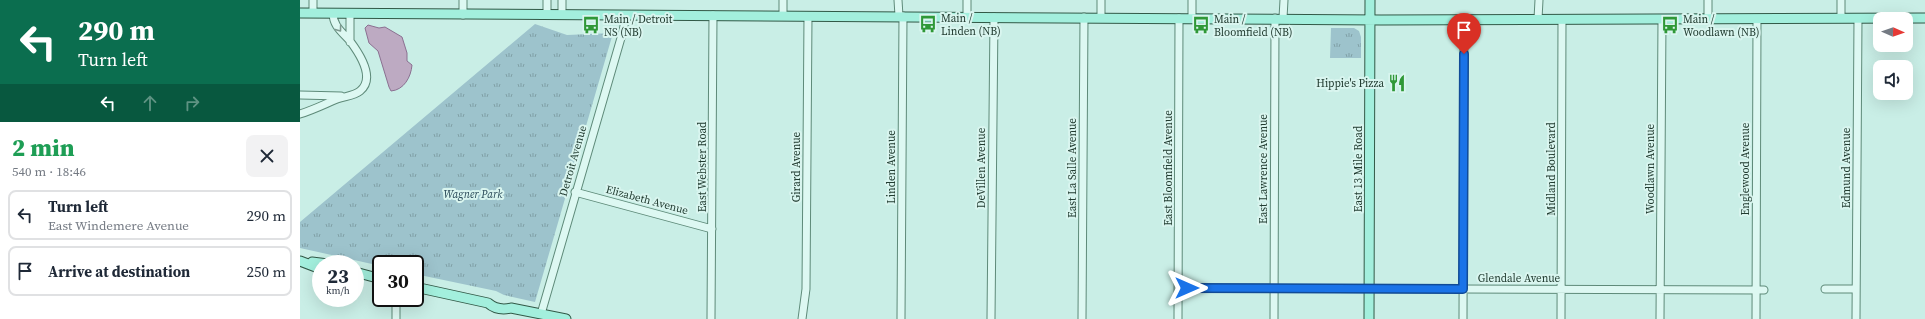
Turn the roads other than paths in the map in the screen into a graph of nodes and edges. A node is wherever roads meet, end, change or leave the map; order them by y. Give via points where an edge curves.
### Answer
1 (313, 0) edge
2 (463, 0) edge
3 (547, 0) edge
4 (562, 0) edge
5 (782, 0) edge
6 (898, 0) edge
7 (967, 0) edge
8 (1101, 0) edge
9 (1192, 0) edge
10 (1284, 0) edge
11 (1370, 0) edge
12 (1708, 0) edge
13 (1841, 0) edge
14 (1539, 1) edge
15 (300, 13) edge
16 (313, 13) junction
17 (333, 13) junction
18 (350, 14) junction
19 (463, 15) junction
20 (547, 15) junction
21 (562, 15) junction
22 (626, 15) junction
23 (714, 15) junction
24 (783, 16) junction
25 (808, 16) junction
26 (901, 16) junction
27 (967, 16) junction
28 (994, 17) junction
29 (1084, 17) junction
30 (1101, 17) junction
31 (1179, 18) junction
32 (1192, 18) junction
33 (1279, 18) junction
34 (1841, 18) junction
35 (1858, 18) junction
36 (1925, 18) edge
37 (1464, 19) junction
38 (1538, 19) junction
39 (1562, 19) junction
40 (1662, 19) junction
41 (1708, 19) junction
42 (1757, 19) junction
43 (1370, 20) junction
44 (350, 42) junction
45 (300, 95) edge
46 (344, 97) junction
47 (300, 114) edge
48 (575, 192) junction
49 (712, 229) junction
50 (1178, 288) junction
51 (1274, 288) junction
52 (1370, 288) junction
53 (424, 289) edge
54 (1463, 289) junction
55 (1562, 289) junction
56 (1825, 289) dead end
57 (1856, 289) junction
58 (1660, 290) junction
59 (1756, 290) junction
60 (1764, 290) dead end
61 (396, 307) edge
62 (544, 316) edge
63 (396, 319) edge
64 (566, 319) edge
65 (711, 319) edge
66 (802, 319) edge
67 (901, 319) edge
68 (991, 319) edge
69 (1082, 319) edge
70 (1178, 319) edge
71 (1274, 319) edge
72 (1369, 319) edge
73 (1462, 319) edge
74 (1561, 319) edge
75 (1660, 319) edge
76 (1756, 319) edge
77 (1856, 319) edge

1 - 16 street
2 - 19 street
3 - 20 street
4 - 21 street
5 - 24 street
6 - 26 street, Linden Avenue
7 - 27 street
8 - 30 street
9 - 32 street
10 - 33 street, East Lawrence Avenue
11 - 43 main road, East 13 Mile Road
12 - 41 street
13 - 34 street
14 - 38 street
15 - 16 main road
16 - 17 main road
17 - 18 main road
17 -> 44 street via 335,25
18 - 19 main road
18 - 44 street
19 - 20 main road
20 - 21 main road
21 - 22 main road
22 - 23 main road
22 - 48 street, Detroit Avenue
23 - 24 main road
23 - 49 street, East Webster Road
24 - 25 main road
25 - 26 main road
25 - 66 street, Girard Avenue via 806,289
26 - 27 main road
26 - 67 street, Linden Avenue
27 - 28 main road
28 - 29 main road
28 - 68 street, DeVillen Avenue
29 - 30 main road
29 - 69 street, East La Salle Avenue
30 - 31 main road
31 - 32 main road
31 - 50 street, East Bloomfield Avenue
32 - 33 main road
33 - 43 main road
33 - 51 street, East Lawrence Avenue
34 - 35 main road
34 - 42 main road
35 - 36 main road
35 - 57 street, Edmund Avenue
37 - 38 main road
37 - 43 main road
37 - 54 street
38 - 39 main road
39 - 40 main road
39 - 55 street, Midland Boulevard
40 - 41 main road
40 - 58 street, Woodlawn Avenue
41 - 42 main road
42 - 59 street, Englewood Avenue
43 - 52 main road, East 13 Mile Road
44 - 46 street via 364,64 365,83 354,95
45 - 46 street
46 - 47 street
48 - 49 street, Elizabeth Avenue
48 - 62 street, Detroit Avenue
49 - 65 street, East Webster Road
50 - 51 street, Glendale Avenue
50 - 70 street, East Bloomfield Avenue
51 - 52 street, Glendale Avenue
51 - 71 street, East Lawrence Avenue
52 - 54 street, Glendale Avenue
52 - 72 main road, East 13 Mile Road
53 - 62 main road via 488,303 502,302 511,308
54 - 55 street, Glendale Avenue
54 - 73 street
55 - 58 street, Glendale Avenue
55 - 74 street, Midland Boulevard
56 - 57 street
57 - 77 street, Edmund Avenue
58 - 59 street, Glendale Avenue
58 - 75 street, Woodlawn Avenue
59 - 60 street, Glendale Avenue
59 - 76 street, Englewood Avenue
61 - 63 street
62 - 64 main road

